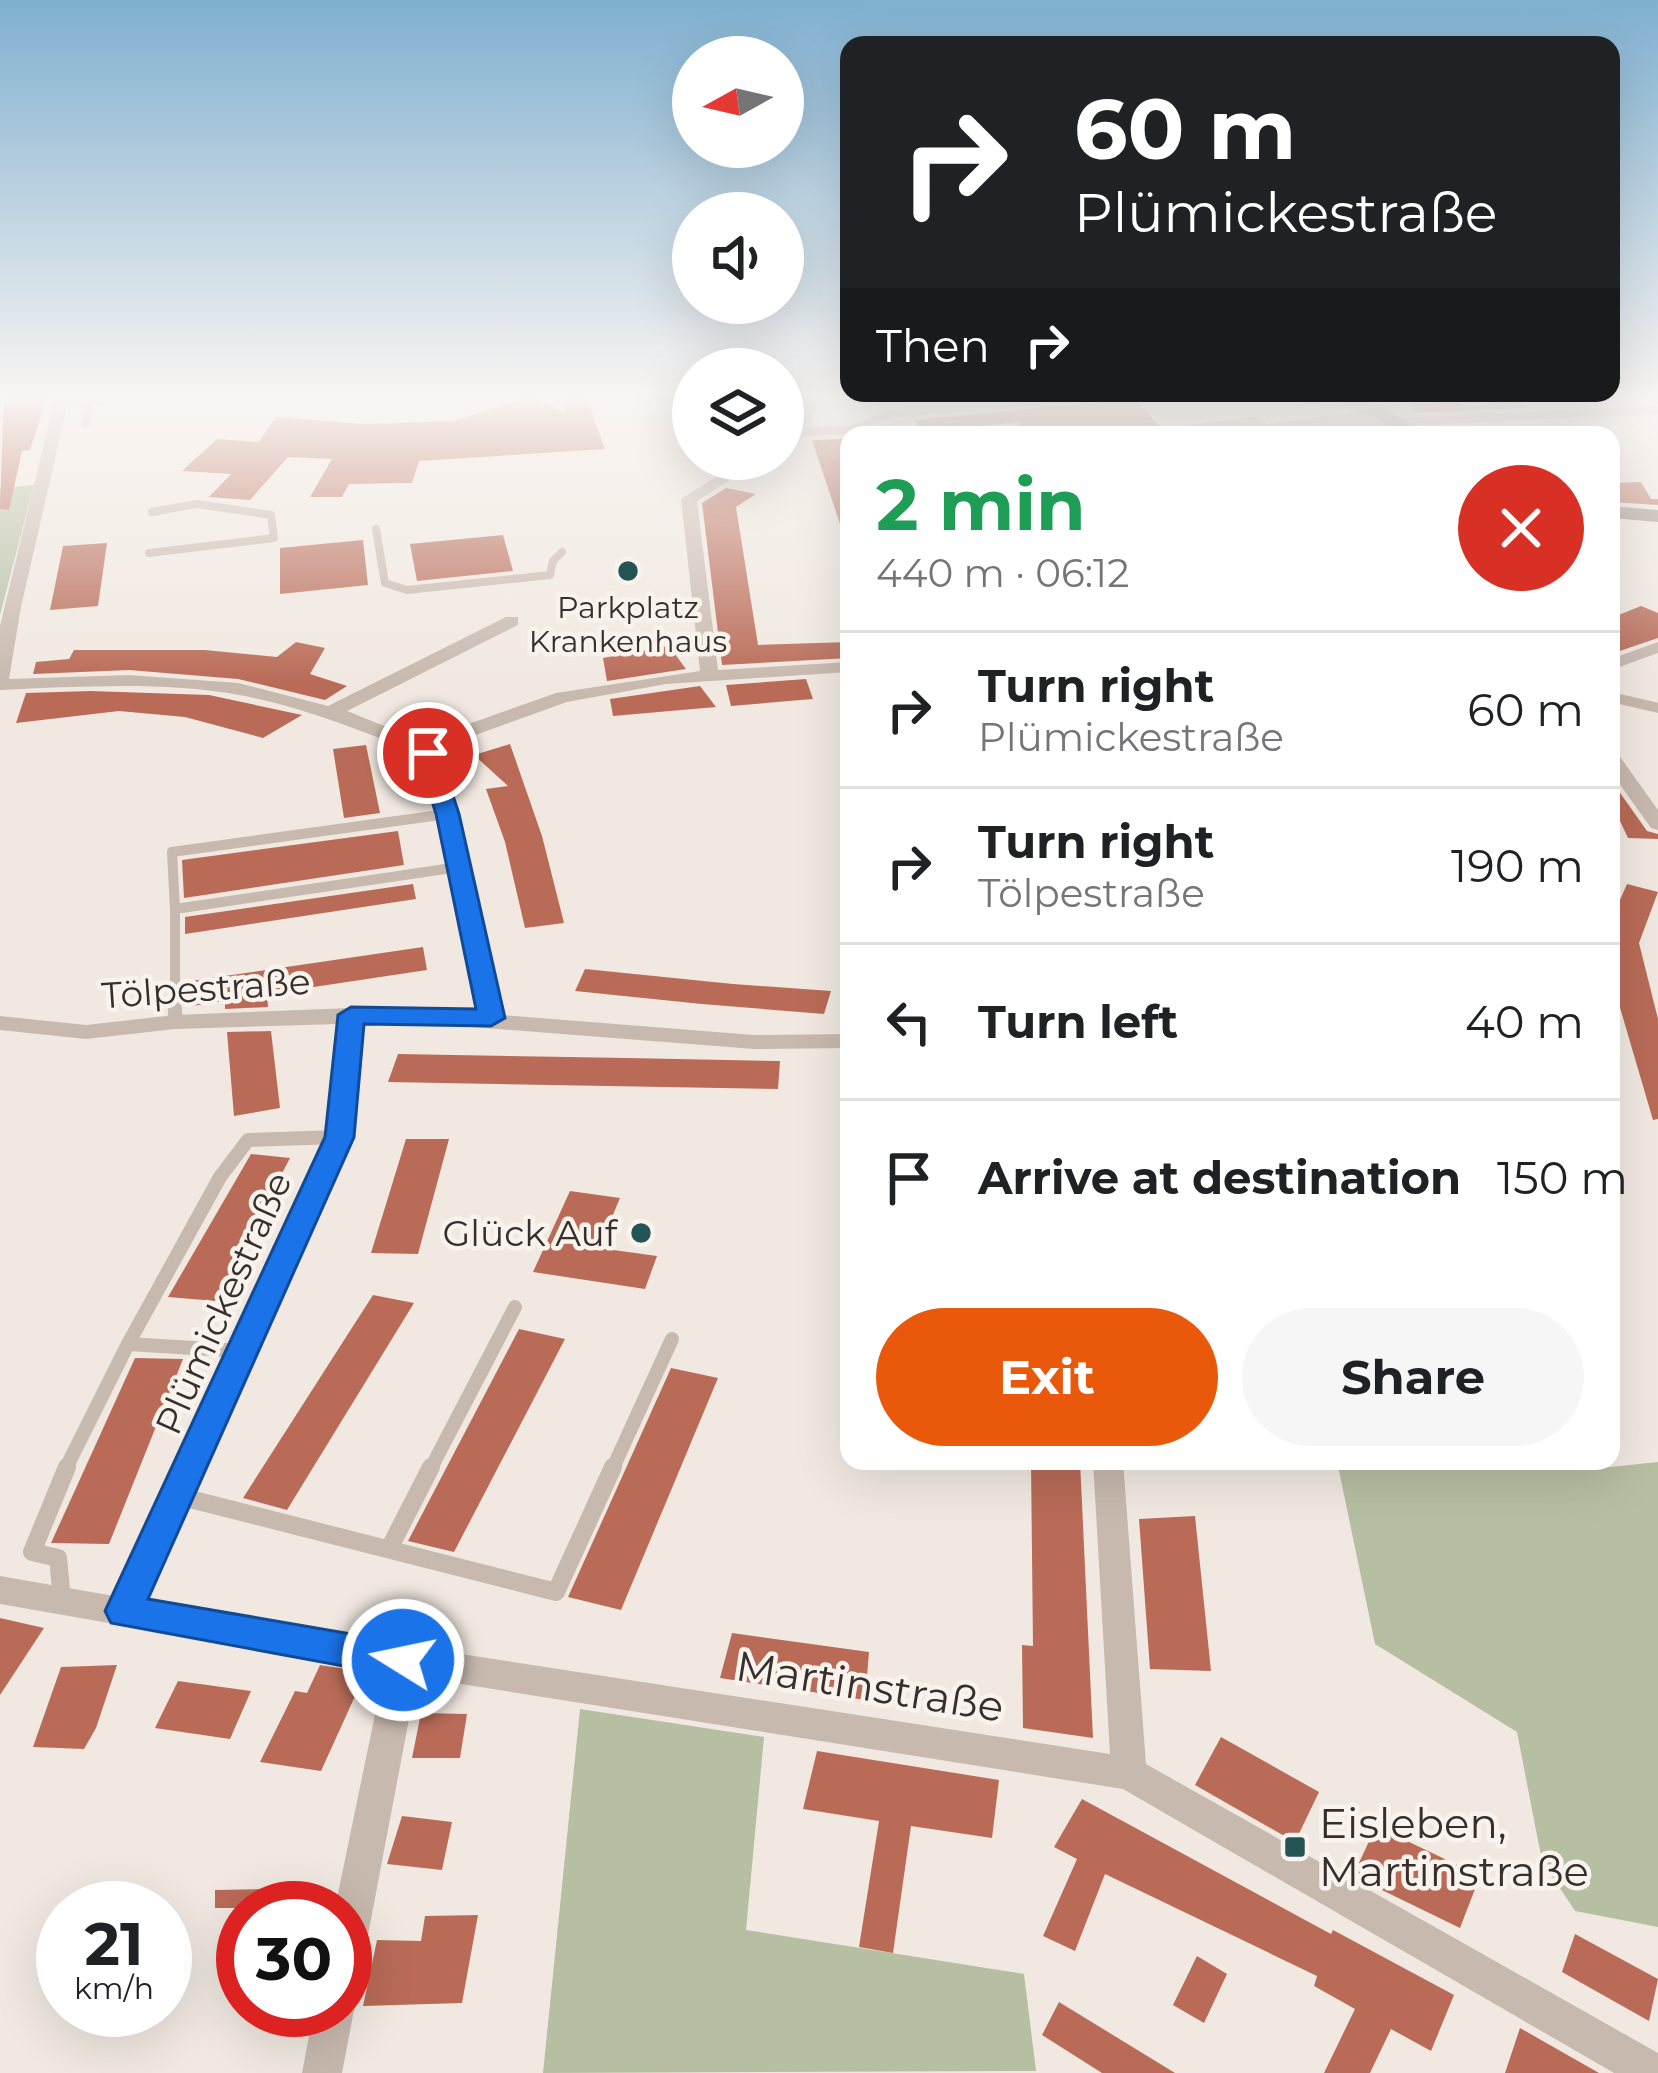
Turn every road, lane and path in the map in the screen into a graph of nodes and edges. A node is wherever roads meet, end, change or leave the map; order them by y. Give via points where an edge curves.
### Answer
1 (40, 491) edge
2 (704, 491) edge
3 (152, 512) dead end
4 (1620, 513) edge
5 (1658, 516) edge
6 (376, 529) dead end
7 (562, 552) dead end
8 (149, 553) dead end
9 (512, 621) dead end
10 (1658, 647) edge
11 (1620, 662) edge
12 (840, 668) edge
13 (710, 676) junction
14 (0, 682) edge
15 (1620, 699) edge
16 (1658, 708) edge
17 (330, 712) junction
18 (421, 748) junction
19 (1620, 771) edge
20 (447, 814) junction
21 (1658, 824) edge
22 (459, 867) junction
23 (175, 909) junction
24 (351, 1015) junction
25 (491, 1018) junction
26 (176, 1022) junction
27 (0, 1023) edge
28 (840, 1041) edge
29 (340, 1137) junction
30 (515, 1307) dead end
31 (672, 1339) dead end
32 (128, 1344) junction
33 (244, 1351) junction
34 (1109, 1470) edge
35 (178, 1496) junction
36 (390, 1547) junction
37 (0, 1590) edge
38 (62, 1600) junction
39 (124, 1611) junction
40 (403, 1660) junction
41 (1129, 1774) junction
42 (360, 1881) edge
43 (329, 2037) edge
44 (322, 2073) edge
45 (1653, 2073) edge

1 - 14 street
2 - 13 street via 689,500
3 - 8 lane via 197,504 271,515 274,538
4 - 5 main road
6 - 7 lane via 385,584 407,590 550,575
9 - 17 street
10 - 11 street
12 - 13 street
13 - 18 street via 563,697
14 - 17 street via 178,682
15 - 16 lane
17 - 18 street
18 - 20 street via 432,759
19 - 21 street
20 - 22 street
20 - 23 lane via 172,852
22 - 23 lane
22 - 25 street
23 - 26 lane
24 - 25 street, Tölpestraße
24 - 26 street, Tölpestraße
24 - 29 street, Plümickestraße
25 - 28 street, Tölpestraße via 754,1042
26 - 27 street, Tölpestraße via 86,1032
29 - 32 lane via 248,1141
29 - 33 street, Plümickestraße
30 - 36 lane
31 - 36 lane via 556,1592
32 - 33 lane
32 - 38 lane via 32,1552 58,1558
33 - 35 street, Plümickestraße
34 - 41 street
35 - 36 lane
35 - 39 street, Plümickestraße
37 - 38 street, Martinstraße
38 - 39 street, Martinstraße
39 - 40 street, Martinstraße
40 - 41 street, Martinstraße
40 - 42 street
41 - 45 street, Martinstraße
43 - 44 street

